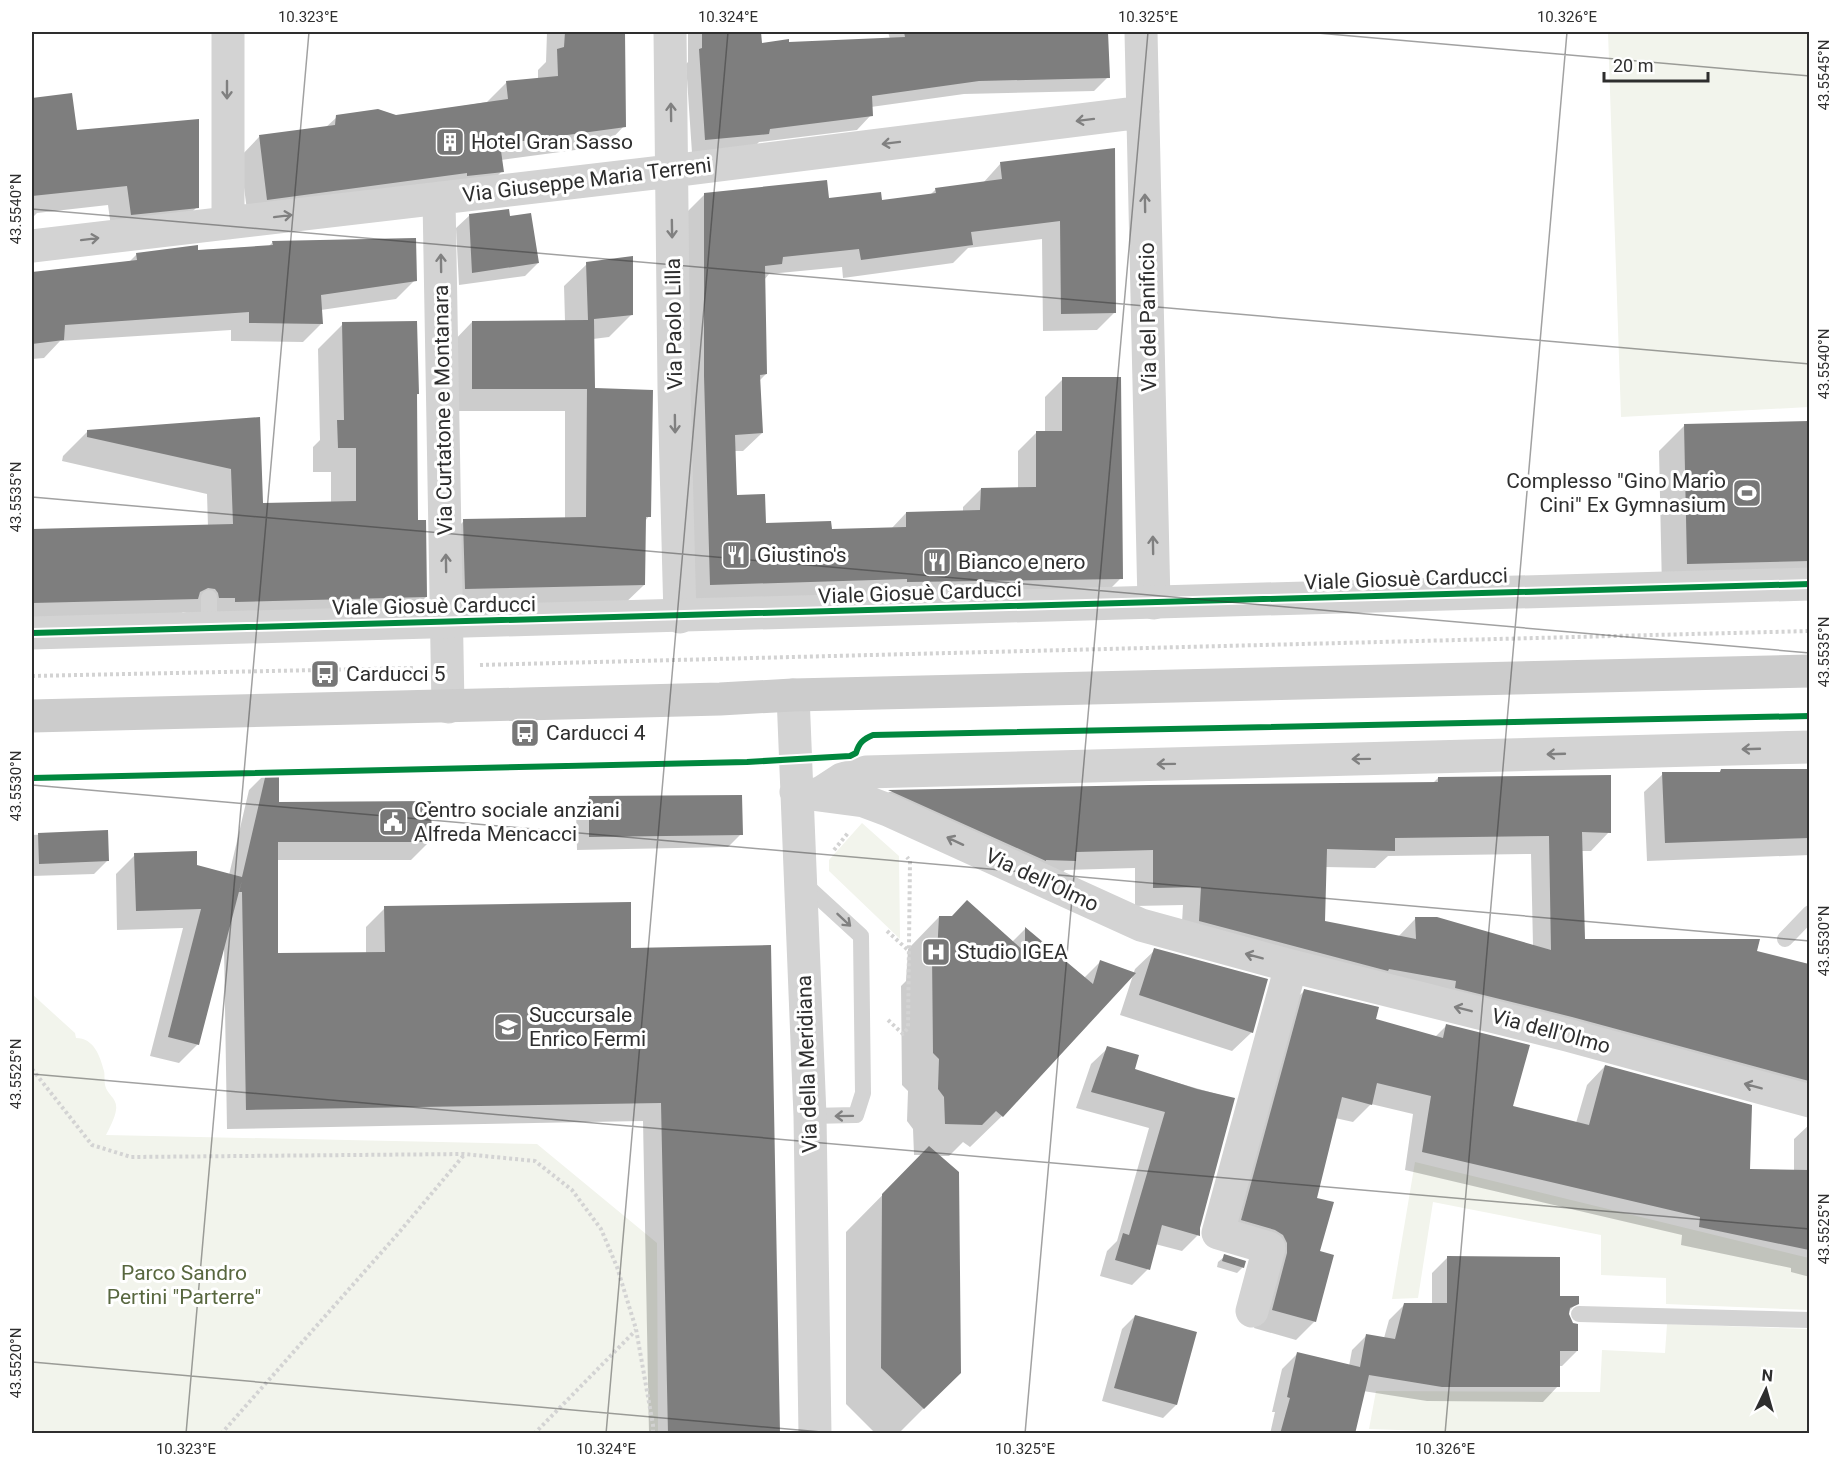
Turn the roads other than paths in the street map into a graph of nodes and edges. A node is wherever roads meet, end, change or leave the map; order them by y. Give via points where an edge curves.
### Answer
1 (228, 32) edge
2 (670, 32) edge
3 (1141, 32) edge
4 (1143, 112) junction
5 (671, 171) junction
6 (439, 199) junction
7 (228, 223) junction
8 (32, 246) edge
9 (1809, 584) edge
10 (1154, 603) junction
11 (680, 616) junction
12 (447, 622) junction
13 (32, 633) edge
14 (1809, 671) edge
15 (793, 694) junction
16 (448, 706) junction
17 (32, 716) edge
18 (1809, 747) edge
19 (808, 793) junction
20 (801, 880) junction
21 (1809, 913) edge
22 (1785, 939) dead end
23 (1291, 966) junction
24 (1809, 1101) edge
25 (810, 1116) junction
26 (1252, 1311) dead end
27 (1578, 1314) dead end
28 (1809, 1320) edge
29 (815, 1434) edge

1 -> 7 street
5 -> 2 street, Via Paolo Lilla
3 - 4 street, Via del Panificio
4 -> 5 street, Via Giuseppe Maria Terreni
10 -> 4 street, Via del Panificio
5 - 6 street, Via Giuseppe Maria Terreni
5 -> 11 street, Via Paolo Lilla
7 -> 6 street, Via Giuseppe Maria Terreni
12 -> 6 street, Via Curtatone e Montanara
8 -> 7 street, Via Giuseppe Maria Terreni
9 - 10 street, Viale Giosuè Carducci
10 - 11 street, Viale Giosuè Carducci
11 - 12 street, Viale Giosuè Carducci
12 - 13 street, Viale Giosuè Carducci via 209,614
12 - 16 street, Viale Giosuè Carducci
14 - 15 main road
15 - 16 main road
15 - 19 street, Via della Meridiana
16 - 17 main road
18 -> 19 street via 866,772
19 - 20 street, Via della Meridiana
23 -> 19 street, Via dell'Olmo via 1141,925 888,810 864,801
20 - 25 street, Via della Meridiana
20 -> 25 lane via 861,936 863,1093 856,1116
21 - 22 lane
24 -> 23 street, Via dell'Olmo
23 - 26 street via 1218,1233 1269,1248
25 - 29 street, Via della Meridiana
27 - 28 lane

